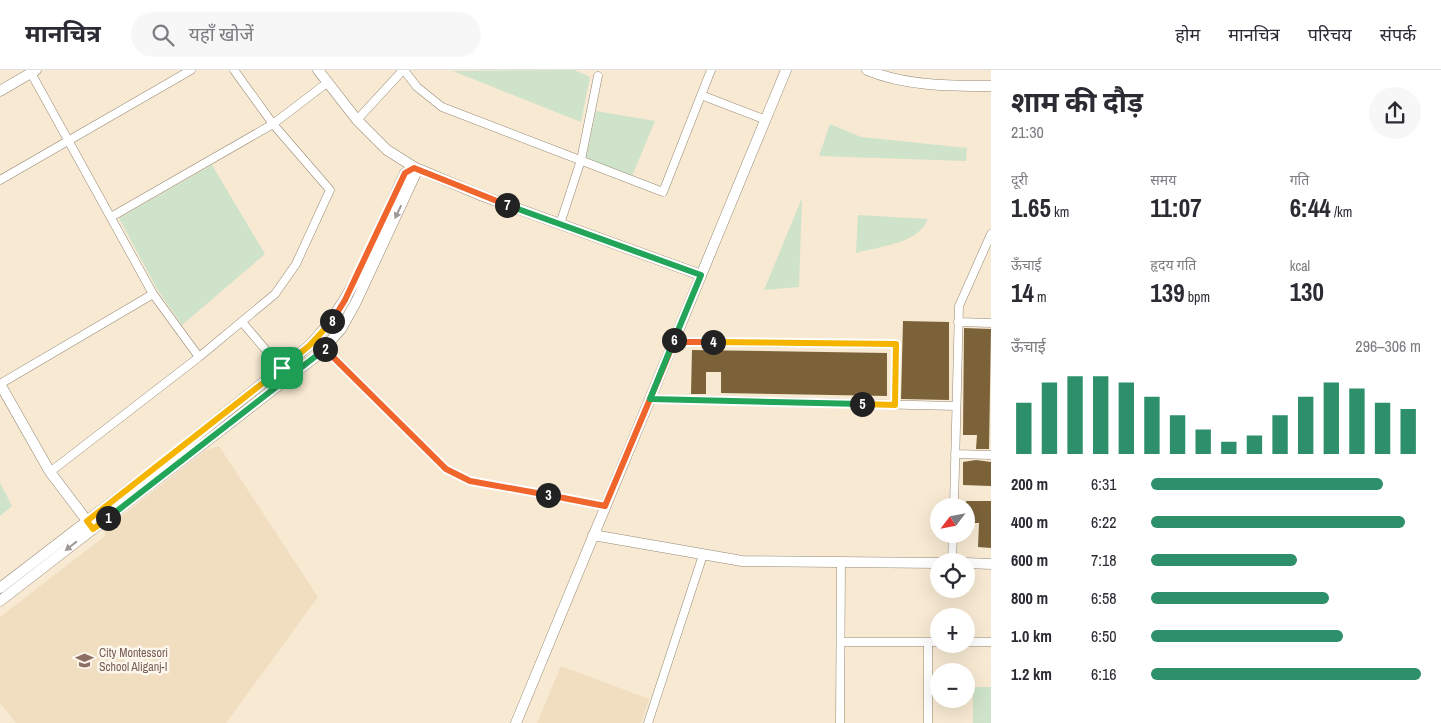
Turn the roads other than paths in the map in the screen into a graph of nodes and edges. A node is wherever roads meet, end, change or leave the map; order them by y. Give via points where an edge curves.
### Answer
1 (191, 70) edge
2 (234, 70) edge
3 (318, 70) edge
4 (403, 70) edge
5 (711, 70) edge
6 (786, 70) edge
7 (867, 70) edge
8 (34, 71) edge
9 (598, 76) dead end
10 (328, 82) junction
11 (991, 86) edge
12 (0, 91) edge
13 (701, 95) junction
14 (357, 120) junction
15 (766, 120) junction
16 (273, 124) junction
17 (68, 140) junction
18 (581, 160) junction
19 (414, 168) junction
20 (0, 180) edge
21 (111, 217) junction
22 (560, 224) junction
23 (991, 234) edge
24 (701, 275) junction
25 (153, 294) junction
26 (242, 322) junction
27 (958, 322) junction
28 (991, 323) edge
29 (316, 340) junction
30 (674, 342) junction
31 (324, 348) junction
32 (199, 357) junction
33 (282, 368) junction
34 (289, 377) junction
35 (0, 384) edge
36 (650, 399) junction
37 (895, 405) junction
38 (956, 406) junction
39 (955, 454) junction
40 (991, 455) edge
41 (50, 472) junction
42 (954, 498) edge
43 (605, 506) junction
44 (90, 525) junction
45 (593, 535) junction
46 (703, 555) junction
47 (841, 562) junction
48 (930, 563) edge
49 (975, 564) edge
50 (991, 564) edge
51 (0, 588) edge
52 (0, 601) edge
53 (840, 642) junction
54 (928, 642) joint
55 (975, 642) edge
56 (991, 642) edge
57 (516, 723) edge
58 (648, 723) edge
59 (840, 723) edge
60 (928, 723) edge

1 - 17 street
2 - 16 street
3 - 10 street
4 - 14 street
4 - 18 street via 442,108
5 - 13 street
6 - 15 street
7 - 11 street via 911,81
8 - 12 street
8 - 17 street
9 - 18 street
10 - 14 street
10 - 16 street
13 - 15 street
13 - 18 street via 663,192
14 - 19 street via 387,150
15 - 24 street
16 - 21 street
16 - 26 street via 330,190 296,264 276,294
17 - 20 street
17 - 21 street
18 - 22 street
19 - 22 street
19 - 29 street via 405,173 345,300 330,325
19 -> 31 street via 415,175 356,302 341,329
21 - 25 street
22 - 24 street
23 - 27 street via 959,306
24 - 30 street
25 - 32 street
25 - 35 street
26 - 32 street
26 - 33 street
27 - 28 street
27 - 38 street
29 - 31 street
29 - 33 street
30 - 36 street
30 - 37 street via 896,344
31 - 34 street
31 - 43 street via 446,469 470,481
32 - 41 street
33 - 34 street
33 - 44 street
34 - 44 street
35 - 41 street
36 - 37 street
36 - 43 street
37 - 38 street
38 - 39 street
39 - 40 street
39 - 42 street
41 - 44 street
43 - 45 street
44 - 51 street
44 -> 52 street
45 - 46 street
45 - 57 street
46 - 47 street via 742,561
46 - 58 street
47 - 48 street
47 - 53 street
49 - 50 street
53 - 54 street
53 - 59 street
54 - 60 street
55 - 56 street

